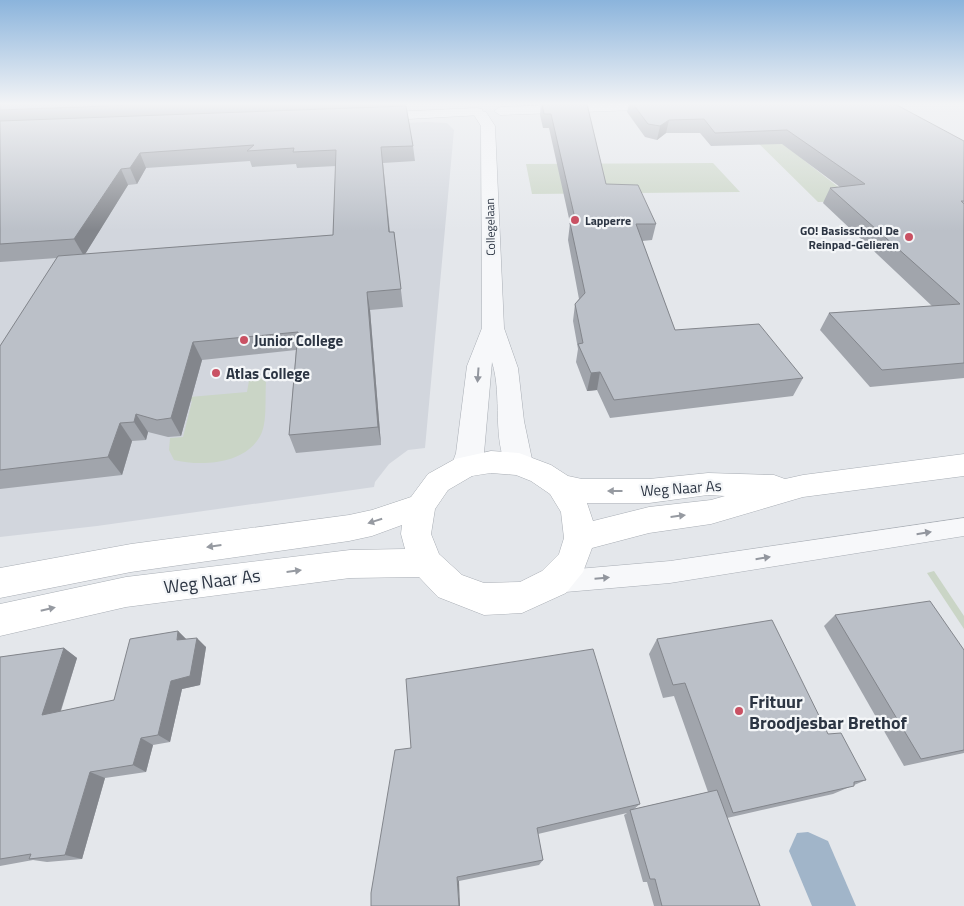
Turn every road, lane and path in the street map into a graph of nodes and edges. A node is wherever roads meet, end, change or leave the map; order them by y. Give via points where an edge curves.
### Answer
1 (489, 146) edge
2 (493, 328) junction
3 (519, 464) junction
4 (964, 465) edge
5 (465, 467) junction
6 (560, 486) junction
7 (803, 486) junction
8 (421, 506) junction
9 (964, 527) edge
10 (580, 538) junction
11 (426, 562) junction
12 (554, 582) junction
13 (0, 583) edge
14 (0, 620) edge

1 - 2 street, Collegelaan
2 - 3 street, Collegelaan via 506,368
2 -> 5 street, Collegelaan via 479,366 470,453
3 - 5 main road, Weg Naar As via 492,462
3 - 6 main road, Weg Naar As
4 - 7 main road, Weg Naar As
5 - 8 main road, Weg Naar As via 438,482
7 -> 6 main road, Weg Naar As via 708,484 649,491 582,492
6 - 10 main road, Weg Naar As via 576,510
10 -> 7 main road, Weg Naar As via 649,520 711,512
8 - 11 main road, Weg Naar As via 416,534
8 -> 13 main road, Weg Naar As via 349,528 131,558
12 -> 9 lane via 670,572
10 - 12 main road, Weg Naar As via 572,562
11 - 12 main road, Weg Naar As via 450,586 484,599 522,597
14 -> 11 main road, Weg Naar As via 126,592 350,564

